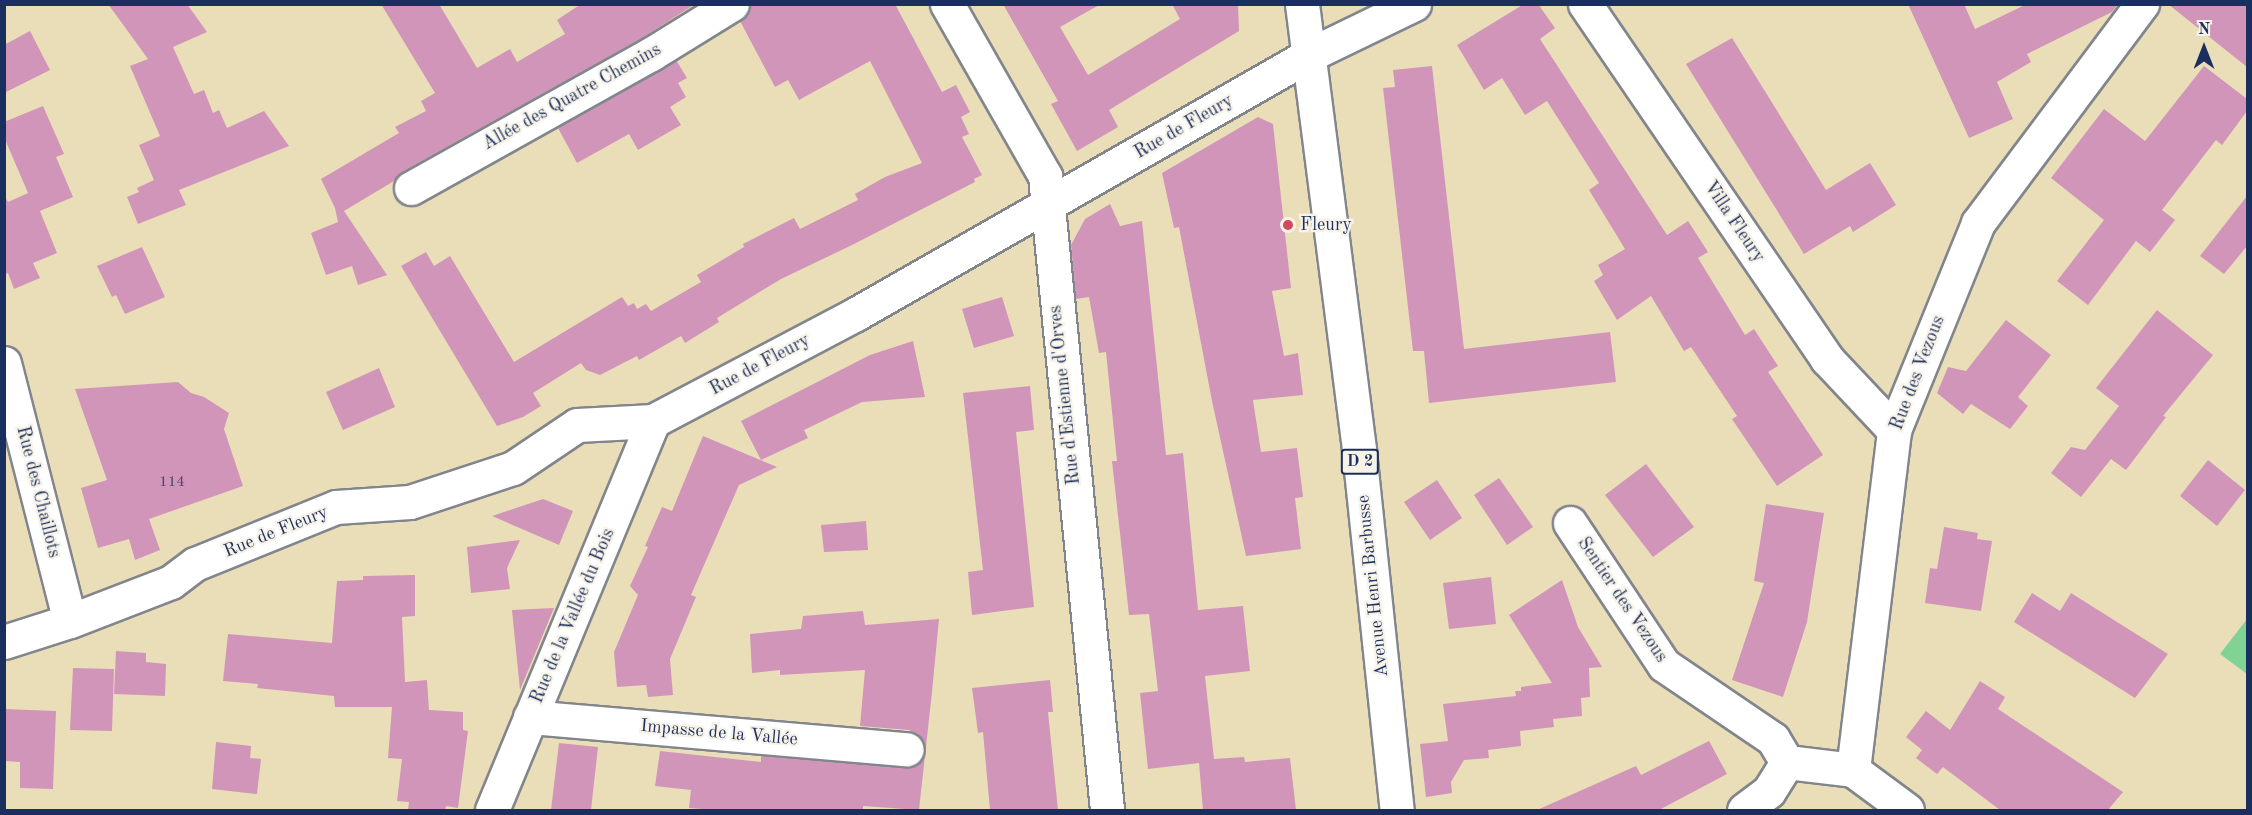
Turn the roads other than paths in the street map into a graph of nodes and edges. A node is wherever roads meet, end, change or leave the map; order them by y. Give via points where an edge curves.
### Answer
1 (732, 4) edge
2 (947, 4) edge
3 (1302, 4) edge
4 (1414, 4) edge
5 (1585, 4) edge
6 (2142, 4) edge
7 (1307, 56) junction
8 (411, 188) dead end
9 (1047, 208) junction
10 (4, 363) edge
11 (653, 421) junction
12 (1894, 430) junction
13 (1570, 523) dead end
14 (70, 621) junction
15 (4, 642) edge
16 (531, 717) junction
17 (907, 748) dead end
18 (1787, 762) junction
19 (1852, 770) junction
20 (492, 810) edge
21 (1107, 810) edge
22 (1397, 810) edge
23 (1744, 810) edge
24 (1906, 810) edge

1 - 8 street, Allée des Quatre Chemins via 651,54
2 - 9 street, Rue d'Estienne d'Orves via 1045,176
3 - 7 street, Avenue Henri Barbusse / D 2
4 - 7 street, Rue de Fleury
5 - 12 street, Villa Fleury via 1827,359
6 - 12 street, Rue des Vezous via 1978,223
7 - 9 street, Rue de Fleury
7 - 22 street, Avenue Henri Barbusse / D 2 via 1359,451
9 - 11 street, Rue de Fleury
9 - 21 street, Rue d'Estienne d'Orves
10 - 14 street, Rue des Chaillots
11 - 14 street, Rue de Fleury via 577,425 513,468 410,502 336,507 195,564 171,582
11 - 16 street, Rue de la Vallée du Bois
12 - 19 street, Rue des Vezous
13 - 18 street, Sentier des Vezous via 1664,665 1773,739
14 - 15 street, Rue de Fleury
16 - 17 street, Impasse de la Vallée
16 - 20 street, Rue de la Vallée du Bois
18 - 19 street
18 - 23 street via 1769,791
19 - 24 street

